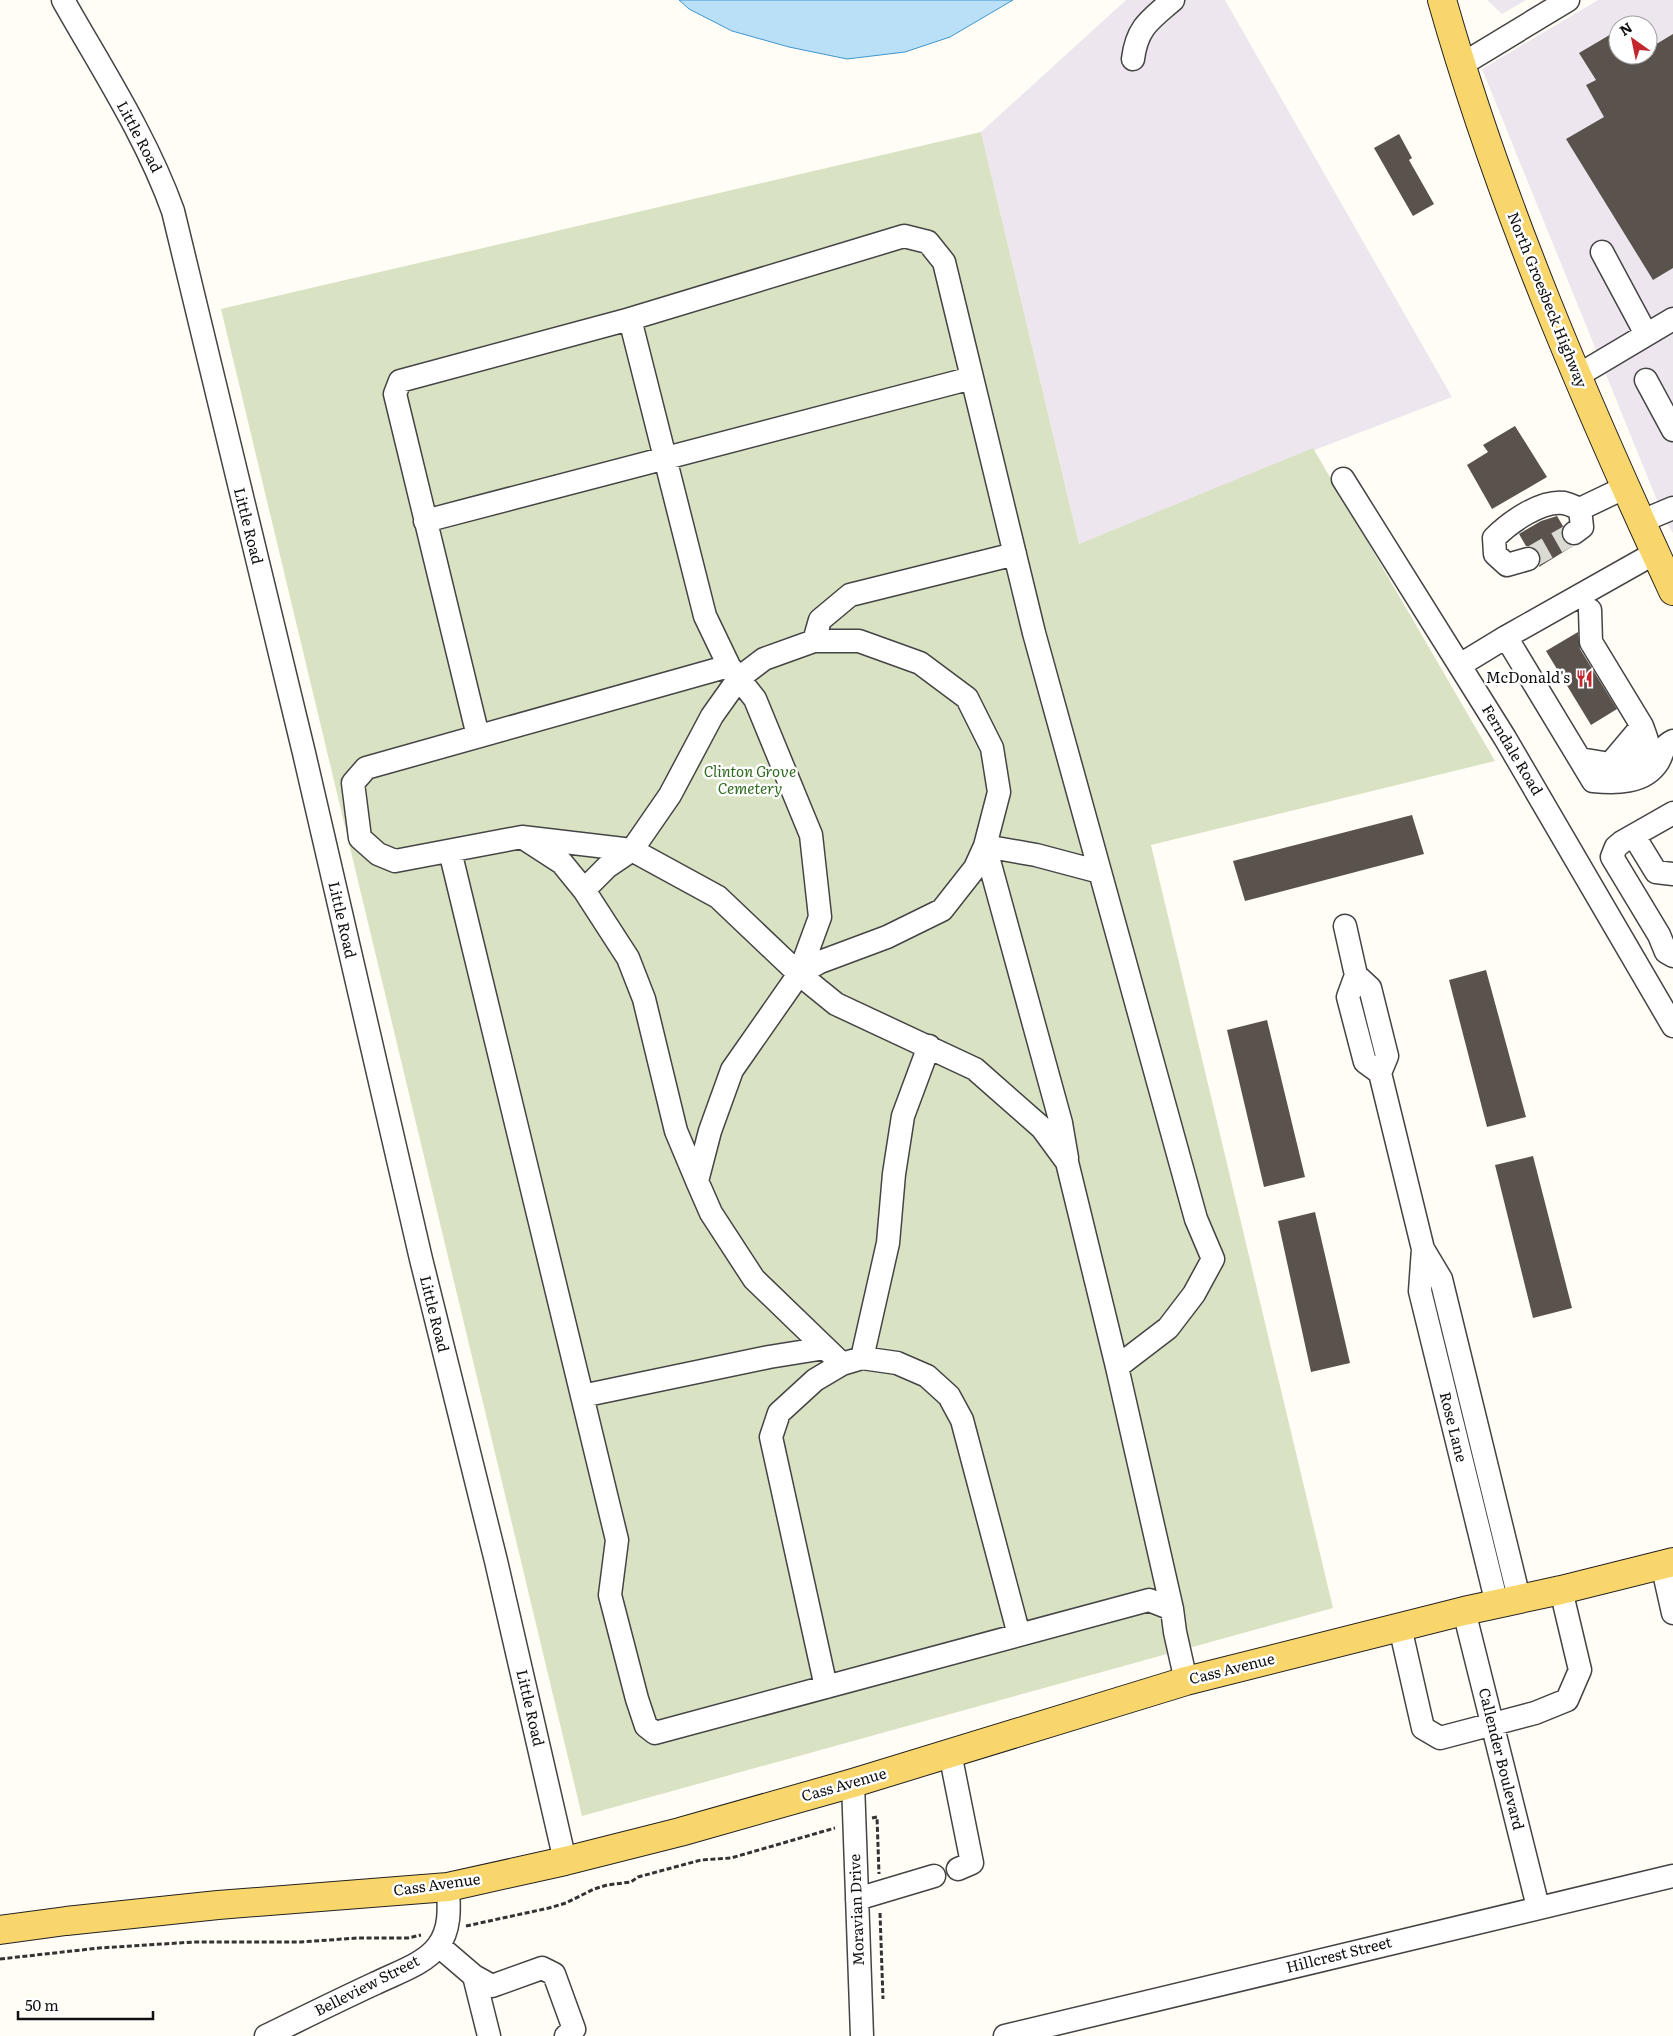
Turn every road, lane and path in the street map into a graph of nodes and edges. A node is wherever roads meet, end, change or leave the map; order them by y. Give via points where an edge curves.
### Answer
1 (63, 0) edge
2 (1172, 0) edge
3 (1442, 0) edge
4 (1568, 0) edge
5 (1133, 59) dead end
6 (1461, 65) junction
7 (1602, 252) dead end
8 (630, 318) junction
9 (1673, 318) edge
10 (1646, 334) junction
11 (1577, 376) junction
12 (972, 378) junction
13 (1646, 380) dead end
14 (1673, 430) edge
15 (666, 460) junction
16 (1343, 479) dead end
17 (1626, 487) junction
18 (1673, 508) edge
19 (1580, 509) junction
20 (1642, 521) junction
21 (426, 522) junction
22 (1574, 533) tunnel mouth
23 (1656, 553) junction
24 (1015, 554) junction
25 (1528, 559) tunnel mouth
26 (1673, 591) edge
27 (1585, 603) junction
28 (1506, 637) junction
29 (814, 641) junction
30 (1460, 665) junction
31 (734, 672) junction
32 (478, 736) junction
33 (1670, 742) edge
34 (1580, 759) junction
35 (1673, 813) edge
36 (1634, 836) junction
37 (522, 837) junction
38 (985, 846) junction
39 (632, 850) junction
40 (450, 851) junction
41 (1100, 872) junction
42 (1673, 874) edge
43 (584, 890) junction
44 (1345, 926) dead end
45 (1673, 956) edge
46 (799, 974) junction
47 (1673, 1026) edge
48 (929, 1046) junction
49 (1067, 1162) junction
50 (697, 1181) junction
51 (825, 1348) junction
52 (852, 1361) junction
53 (1118, 1368) junction
54 (582, 1396) junction
55 (1668, 1563) edge
56 (1561, 1590) junction
57 (1508, 1601) junction
58 (1172, 1609) junction
59 (1464, 1611) junction
60 (1673, 1614) edge
61 (1400, 1627) junction
62 (1019, 1635) junction
63 (1186, 1680) junction
64 (826, 1687) junction
65 (1492, 1725) junction
66 (950, 1753) junction
67 (853, 1783) junction
68 (877, 1817) dead end
69 (815, 1833) dead end
70 (565, 1861) junction
71 (958, 1869) dead end
72 (934, 1876) dead end
73 (1673, 1876) edge
74 (448, 1887) junction
75 (880, 1892) junction
76 (857, 1899) junction
77 (1538, 1907) junction
78 (464, 1926) dead end
79 (0, 1930) edge
80 (408, 1938) dead end
81 (438, 1946) junction
82 (0, 1959) edge
83 (474, 1976) junction
84 (883, 2008) dead end
85 (266, 2036) edge
86 (488, 2036) edge
87 (566, 2036) edge
88 (862, 2036) edge
89 (1005, 2036) edge

1 - 70 street, Little Road via 138,131 173,211
2 - 5 street via 1135,40
3 - 6 main road, North Groesbeck Highway
4 - 6 street
6 - 11 main road, North Groesbeck Highway via 1512,215
7 - 10 street
8 - 12 street via 904,236 928,242 944,262
8 - 15 street
8 - 21 street via 400,381 394,394
9 - 10 street
10 - 11 street
11 - 17 main road, North Groesbeck Highway
12 - 15 street
12 - 24 street
13 - 14 street
15 - 21 street
15 - 31 street via 705,616
16 - 30 street, Ferndale Road
17 - 19 street
17 - 20 main road, North Groesbeck Highway
18 - 20 street
19 - 22 street via 1582,527
19 - 25 street via 1564,503 1545,505 1509,523 1494,538 1495,554 1507,566
20 - 23 main road, North Groesbeck Highway
21 - 32 street
23 - 26 main road, North Groesbeck Highway
23 - 27 street
24 - 29 street via 850,595 820,620
24 - 41 street
27 - 28 street
27 - 33 street
27 - 34 street via 1591,642 1642,726 1610,764
28 - 30 street
28 - 34 street
29 - 31 street
29 - 38 street via 859,641 920,663 967,698 992,748 999,792
30 - 47 street, Ferndale Road
31 - 32 street
31 - 39 street via 670,795
31 - 46 street via 755,699 811,834 820,917
32 - 40 street via 366,768 353,783 360,838 378,854 395,861
33 - 34 street via 1657,763 1644,774 1626,782 1593,781
35 - 36 street
36 - 42 street via 1656,872
36 - 45 street via 1616,847 1612,857 1666,952
37 - 39 street
37 - 40 street
37 - 43 street via 562,863
38 - 41 street via 1036,854
38 - 46 street via 975,868 942,910
38 - 49 street via 1061,1123
39 - 43 street via 607,867
39 - 46 street via 718,897
40 - 54 street
41 - 53 street via 1196,1219 1214,1259 1194,1294 1168,1328
43 - 50 street via 628,958 644,999 676,1131
44 - 57 street, Rose Lane via 1356,975 1370,988 1387,1056 1380,1074 1423,1249 1420,1291
46 - 48 street via 836,1004
46 - 50 street via 732,1070 710,1131
48 - 49 street via 975,1069 1042,1128
48 - 52 street via 903,1116 888,1243
49 - 53 street
50 - 51 street via 711,1213 754,1279
51 - 52 street
51 - 54 street
52 - 62 street via 897,1363 927,1376 949,1396 962,1420
52 - 64 street via 815,1380 779,1413 771,1437
53 - 58 street
54 - 64 street via 617,1540 610,1595 646,1726 656,1733
55 - 56 main road, Cass Avenue
55 - 60 street
56 - 57 main road, Cass Avenue
56 - 65 street via 1580,1670 1567,1700
57 - 59 main road, Cass Avenue
58 - 62 street via 1149,1600
58 - 63 street
59 - 61 main road, Cass Avenue
59 - 65 street, Callender Boulevard
61 - 63 main road, Cass Avenue
61 - 65 street via 1423,1728 1440,1738
62 - 64 street
63 - 66 main road, Cass Avenue
65 - 77 street, Callender Boulevard
66 - 67 main road, Cass Avenue
66 - 71 street via 972,1863
67 - 70 main road, Cass Avenue
67 - 76 street, Moravian Drive
68 - 75 path
69 - 78 path via 731,1858 701,1860 638,1877 631,1882 607,1885 550,1908
70 - 74 main road, Cass Avenue
72 - 75 street
73 - 77 street, Hillcrest Street
74 - 79 main road, Cass Avenue via 218,1905
74 - 81 street, Belleview Street via 450,1911
75 - 76 street
75 - 84 path
76 - 88 street, Moravian Drive
77 - 89 street, Hillcrest Street
80 - 82 path via 194,1942
81 - 83 street
81 - 85 street, Belleview Street via 409,1967
83 - 86 street
83 - 87 street via 492,1986 542,1968 554,1974 574,2029

